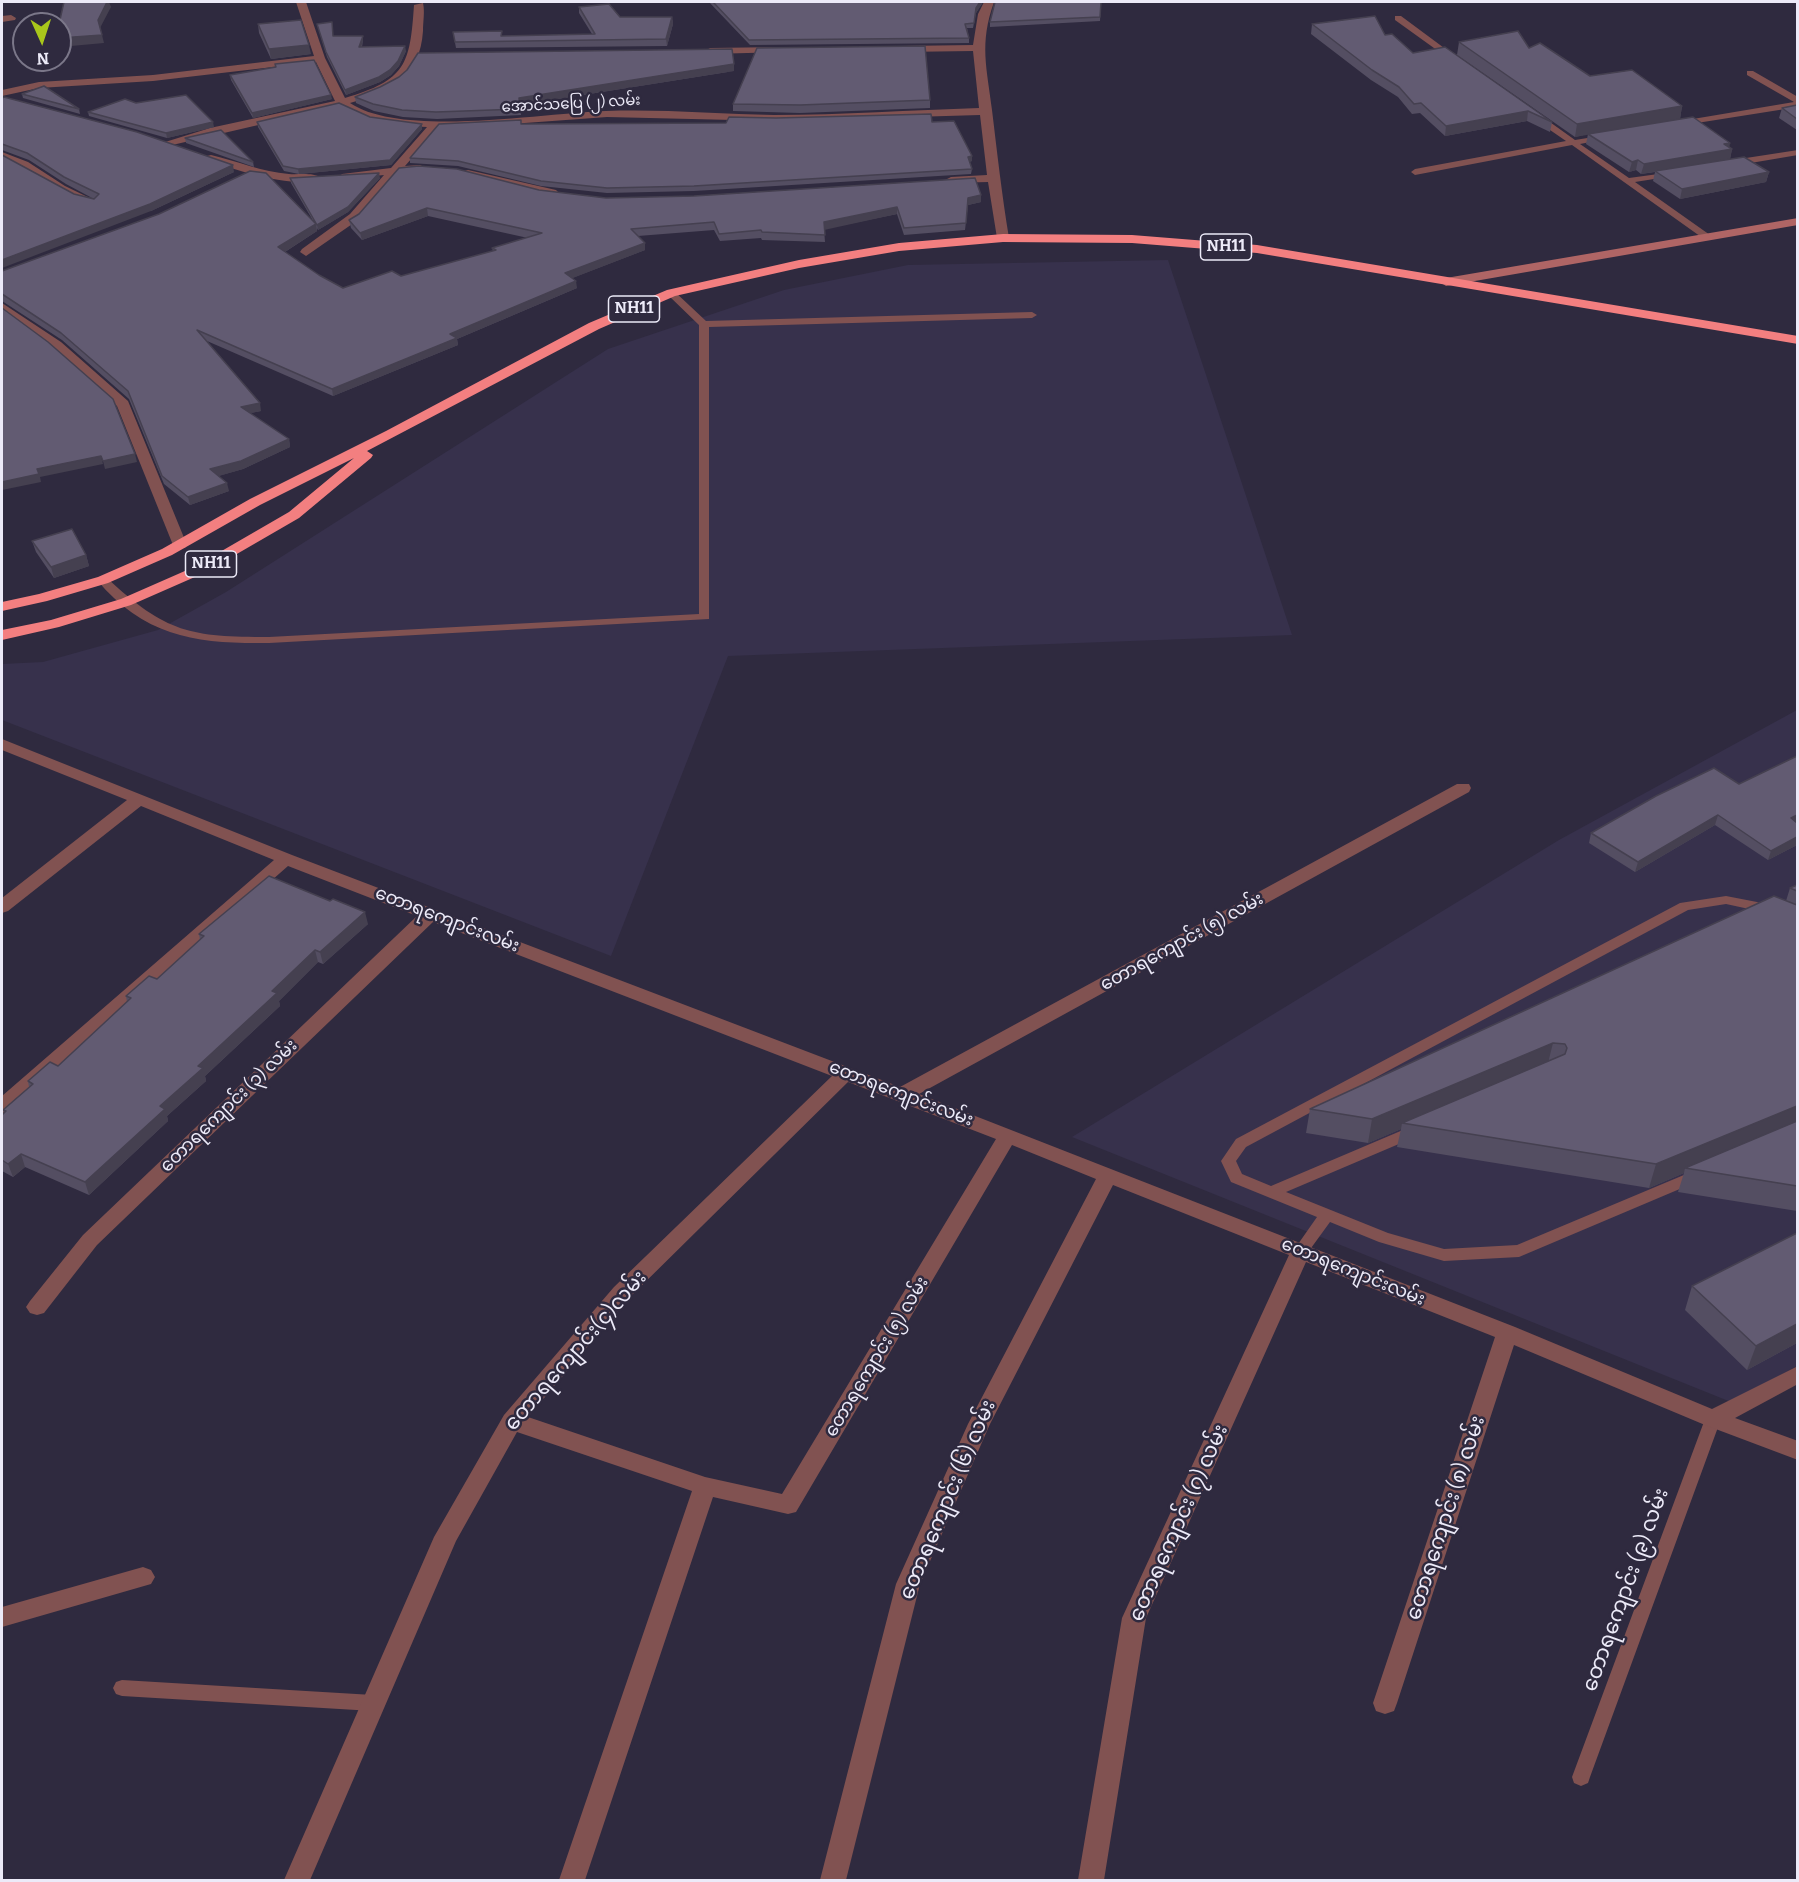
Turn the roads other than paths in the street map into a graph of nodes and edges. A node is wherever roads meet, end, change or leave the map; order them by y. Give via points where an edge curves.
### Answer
1 (301, 2) edge
2 (989, 2) edge
3 (419, 5) dead end
4 (1398, 18) dead end
5 (978, 48) junction
6 (894, 49) edge
7 (798, 50) edge
8 (702, 51) edge
9 (320, 58) junction
10 (1466, 66) edge
11 (1750, 73) dead end
12 (2, 93) edge
13 (342, 103) junction
14 (1797, 103) edge
15 (987, 111) junction
16 (1534, 114) edge
17 (435, 125) junction
18 (1674, 125) edge
19 (1617, 134) edge
20 (1572, 142) junction
21 (1797, 152) edge
22 (2, 155) edge
23 (1718, 166) edge
24 (430, 168) edge
25 (397, 170) junction
26 (458, 171) edge
27 (1684, 171) edge
28 (250, 172) junction
29 (1415, 172) dead end
30 (993, 178) junction
31 (233, 180) edge
32 (1628, 181) junction
33 (933, 182) edge
34 (563, 194) edge
35 (92, 202) edge
36 (1797, 221) edge
37 (1707, 237) junction
38 (1003, 238) junction
39 (306, 252) dead end
40 (1446, 282) junction
41 (672, 293) junction
42 (2, 307) edge
43 (1032, 315) dead end
44 (704, 324) junction
45 (1797, 340) edge
46 (391, 434) junction
47 (180, 545) junction
48 (103, 580) junction
49 (126, 602) junction
50 (2, 606) edge
51 (2, 635) edge
52 (2, 744) edge
53 (1463, 788) dead end
54 (139, 799) junction
55 (286, 859) junction
56 (2, 906) edge
57 (430, 914) junction
58 (1796, 923) edge
59 (846, 1073) junction
60 (902, 1095) junction
61 (2, 1106) edge
62 (1433, 1123) edge
63 (1008, 1136) junction
64 (1712, 1169) edge
65 (1108, 1175) junction
66 (1272, 1192) junction
67 (1327, 1215) junction
68 (1301, 1251) junction
69 (37, 1307) dead end
70 (1507, 1333) junction
71 (1797, 1374) edge
72 (1713, 1419) junction
73 (512, 1421) junction
74 (1797, 1451) edge
75 (705, 1486) junction
76 (143, 1577) dead end
77 (2, 1617) edge
78 (122, 1688) dead end
79 (373, 1703) junction
80 (1385, 1703) dead end
81 (1581, 1777) dead end
82 (297, 1881) edge
83 (572, 1881) edge
84 (833, 1881) edge
85 (1091, 1881) edge

1 - 9 street
2 - 5 street via 983,14
3 - 13 street via 421,54 404,73 379,89
4 - 10 lane
5 - 6 street
5 - 15 street
7 - 8 street
9 - 12 street via 153,78 39,85
9 - 13 street
11 - 14 lane
13 - 17 street, အောင်သပြေ (၂) လမ်း via 354,111 394,123
13 - 28 street via 164,142
14 - 18 lane
15 - 17 street, အောင်သပြေ (၂) လမ်း via 776,118 608,114
15 - 30 street
16 - 20 lane
17 - 25 street
19 - 20 lane
20 - 29 lane
20 - 32 lane
21 - 23 lane
22 - 35 street
24 - 25 street
25 - 28 street via 299,179
25 - 39 street via 354,217
26 - 34 street
27 - 32 lane
28 - 31 street
30 - 33 street
30 - 38 street
32 - 37 lane
36 - 37 main road
37 - 40 main road
38 - 40 highway, NH11 via 1132,239 1257,249
38 - 41 highway, NH11 via 899,248 799,264
40 - 45 highway, NH11
41 - 44 lane
41 - 46 highway, NH11 via 594,326
42 - 47 street via 56,345 123,404
43 - 44 lane
44 - 49 lane via 705,617 269,640 202,638 155,623
46 - 47 highway, NH11 via 255,502
46 - 49 highway, NH11 via 294,515 200,570
47 - 48 highway, NH11
48 - 49 lane
48 - 50 highway, NH11
49 - 51 highway, NH11
52 - 54 street, တောရကျောင်းလမ်း
53 - 60 street, တောရကျောင်း (၅) လမ်း
54 - 55 street, တောရကျောင်းလမ်း
54 - 56 street
55 - 57 street, တောရကျောင်းလမ်း
55 - 61 street
57 - 59 street, တောရကျောင်းလမ်း
57 - 69 street, တောရကျောင်း (၃) လမ်း via 90,1240
58 - 66 lane via 1752,905 1726,900 1685,906 1241,1143 1228,1161 1236,1178
59 - 60 street, တောရကျောင်းလမ်း
59 - 73 street, တောရကျောင်း(၄)လမ်း via 621,1293
60 - 63 street, တောရကျောင်းလမ်း
62 - 66 lane
63 - 65 street, တောရကျောင်းလမ်း
63 - 75 street, တောရကျောင်း (၅) လမ်း via 788,1505
64 - 67 lane via 1519,1251 1444,1255 1384,1238
65 - 68 street, တောရကျောင်းလမ်း
65 - 84 street, တောရကျောင်း (၆) လမ်း via 979,1424 908,1584
66 - 67 lane
67 - 68 lane
68 - 70 street, တောရကျောင်းလမ်း
68 - 85 street, တောရကျောင်း (၇) လမ်း via 1134,1618
70 - 72 street, တောရကျောင်းလမ်း
70 - 80 street, တောရကျောင်း (၈) လမ်း
71 - 72 street
72 - 74 street, တောရကျောင်းလမ်း
72 - 81 lane, တောရကျောင်း (၉) လမ်း
73 - 75 street, တောရကျောင်း (၅) လမ်း
73 - 79 street, တောရကျောင်း(၄)လမ်း via 446,1537
75 - 83 street
76 - 77 street
78 - 79 lane
79 - 82 street, တောရကျောင်း(၄)လမ်း

